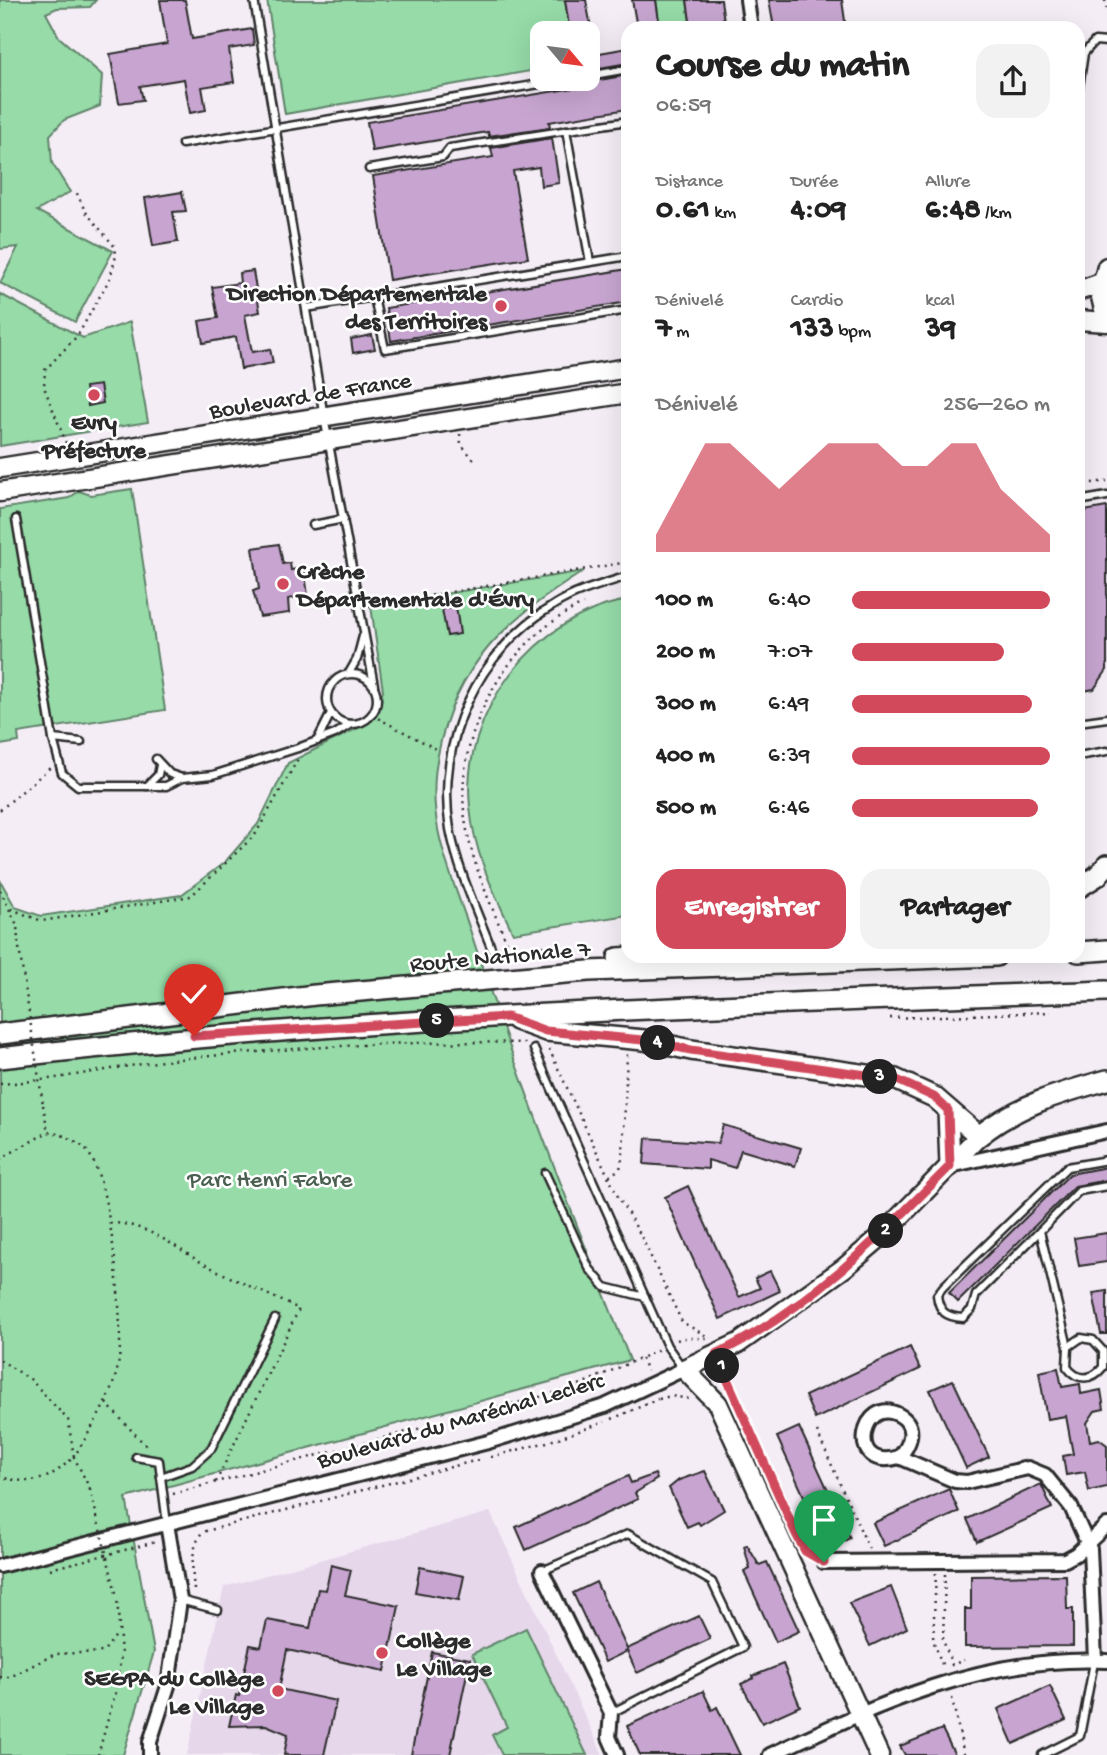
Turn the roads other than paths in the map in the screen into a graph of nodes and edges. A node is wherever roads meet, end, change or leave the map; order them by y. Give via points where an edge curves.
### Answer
1 (254, 0) edge
2 (747, 0) edge
3 (750, 21) edge
4 (1107, 42) edge
5 (1085, 50) edge
6 (621, 70) edge
7 (600, 74) edge
8 (530, 85) edge
9 (621, 122) edge
10 (275, 126) junction
11 (566, 130) junction
12 (182, 144) dead end
13 (369, 169) dead end
14 (621, 257) edge
15 (590, 262) junction
16 (1104, 275) edge
17 (1085, 287) edge
18 (374, 297) junction
19 (306, 308) junction
20 (621, 311) edge
21 (1085, 320) edge
22 (1107, 321) edge
23 (621, 369) edge
24 (621, 394) edge
25 (324, 417) junction
26 (330, 441) junction
27 (0, 468) edge
28 (0, 492) edge
29 (1107, 496) edge
30 (1085, 500) edge
31 (16, 519) dead end
32 (344, 519) junction
33 (313, 525) dead end
34 (621, 578) edge
35 (363, 634) junction
36 (349, 673) junction
37 (374, 685) junction
38 (331, 713) junction
39 (1107, 718) edge
40 (1085, 722) edge
41 (351, 724) junction
42 (53, 739) junction
43 (317, 741) junction
44 (81, 742) dead end
45 (1107, 751) edge
46 (1085, 755) edge
47 (182, 778) junction
48 (148, 786) junction
49 (1107, 865) edge
50 (1085, 882) edge
51 (492, 950) dead end
52 (1107, 950) edge
53 (1085, 952) edge
54 (621, 958) edge
55 (806, 963) edge
56 (589, 971) junction
57 (1107, 991) edge
58 (507, 1017) junction
59 (0, 1034) edge
60 (534, 1049) dead end
61 (0, 1058) edge
62 (1107, 1080) edge
63 (948, 1110) junction
64 (1107, 1130) edge
65 (979, 1136) junction
66 (1004, 1152) junction
67 (1107, 1160) edge
68 (950, 1166) junction
69 (545, 1173) dead end
70 (1107, 1186) edge
71 (1040, 1231) junction
72 (645, 1297) junction
73 (275, 1319) dead end
74 (1068, 1347) junction
75 (684, 1369) junction
76 (136, 1457) dead end
77 (900, 1457) dead end
78 (161, 1477) junction
79 (167, 1524) junction
80 (1107, 1525) edge
81 (1088, 1543) junction
82 (824, 1562) dead end
83 (0, 1566) edge
84 (542, 1572) joint
85 (180, 1601) junction
86 (218, 1610) dead end
87 (1101, 1660) edge
88 (611, 1713) junction
89 (859, 1714) junction
90 (1059, 1746) junction
91 (150, 1755) edge
92 (617, 1755) edge
93 (770, 1755) edge
94 (879, 1755) edge
95 (1042, 1755) edge
96 (1063, 1755) edge

1 - 10 lane
2 - 3 street
4 - 5 lane via 1095,41
6 - 7 lane
8 - 10 lane
9 - 11 lane
10 - 12 lane
10 - 19 lane
11 - 13 lane via 450,148 443,157
11 - 15 lane
14 - 15 lane
15 - 18 lane
16 - 17 main road
16 - 22 main road via 1101,303
18 - 19 lane
18 - 20 lane via 385,349
19 - 25 lane
21 - 22 main road
23 - 25 main road, Boulevard de France
24 - 26 main road, Boulevard de France
25 - 26 lane
25 - 27 main road, Boulevard de France
26 - 28 main road, Boulevard de France
26 - 32 lane
29 - 30 lane
31 - 42 lane
32 - 33 lane
32 - 35 lane
34 - 51 lane via 554,604 508,642 469,698 456,730 447,794 456,858
35 - 36 lane
35 - 37 lane
36 - 37 lane via 365,676
36 - 38 lane via 329,689
37 - 41 lane via 378,698 372,715
38 - 41 lane
38 - 43 lane
39 - 40 lane
41 - 43 lane
42 - 44 lane
42 - 48 lane via 62,773 78,786
43 - 47 lane via 213,775
45 - 46 lane
47 - 48 lane via 166,786
47 - 48 lane via 158,762 158,775
49 - 50 main road
52 - 53 main road
54 - 56 main road
55 - 56 main road, Route Nationale 7
56 - 59 main road, Route Nationale 7 via 315,995
57 - 58 main road
58 - 61 main road via 194,1036
58 - 63 main road via 546,1031 643,1040 895,1079 934,1097
60 - 72 lane
62 - 65 main road via 1040,1099
63 - 65 main road
63 - 68 main road
64 - 66 street
65 - 66 street
65 - 68 main road, Boulevard du Maréchal Leclerc
66 - 68 street
67 - 71 lane via 1067,1167 1044,1186 943,1287 937,1295 939,1307 949,1317 963,1318 976,1295
68 - 75 main road, Boulevard du Maréchal Leclerc via 844,1268 739,1343 713,1346
69 - 72 lane via 589,1268 605,1287
70 - 71 lane via 1079,1191
71 - 74 lane
72 - 75 lane via 667,1346
73 - 78 lane via 211,1449 192,1466
74 - 74 lane via 1081,1338 1096,1342 1104,1355 1101,1370 1087,1378 1075,1375 1066,1363
75 - 79 street, Boulevard du Maréchal Leclerc via 605,1406 488,1442
75 - 89 main road via 718,1404
76 - 78 lane via 159,1461
77 - 81 street via 955,1481 1028,1468 1037,1471 1071,1507
78 - 79 lane
79 - 83 street, Boulevard du Maréchal Leclerc
79 - 85 street
80 - 81 street
81 - 82 street via 1065,1560 1051,1562 940,1566
81 - 87 street
84 - 88 street
84 - 88 lane via 628,1534 712,1582 743,1647
85 - 86 lane
85 - 91 street via 168,1686
87 - 89 street via 986,1671 901,1695
87 - 90 lane via 1080,1736
88 - 92 street via 609,1737
89 - 93 street
89 - 94 main road
90 - 95 lane
90 - 96 lane

